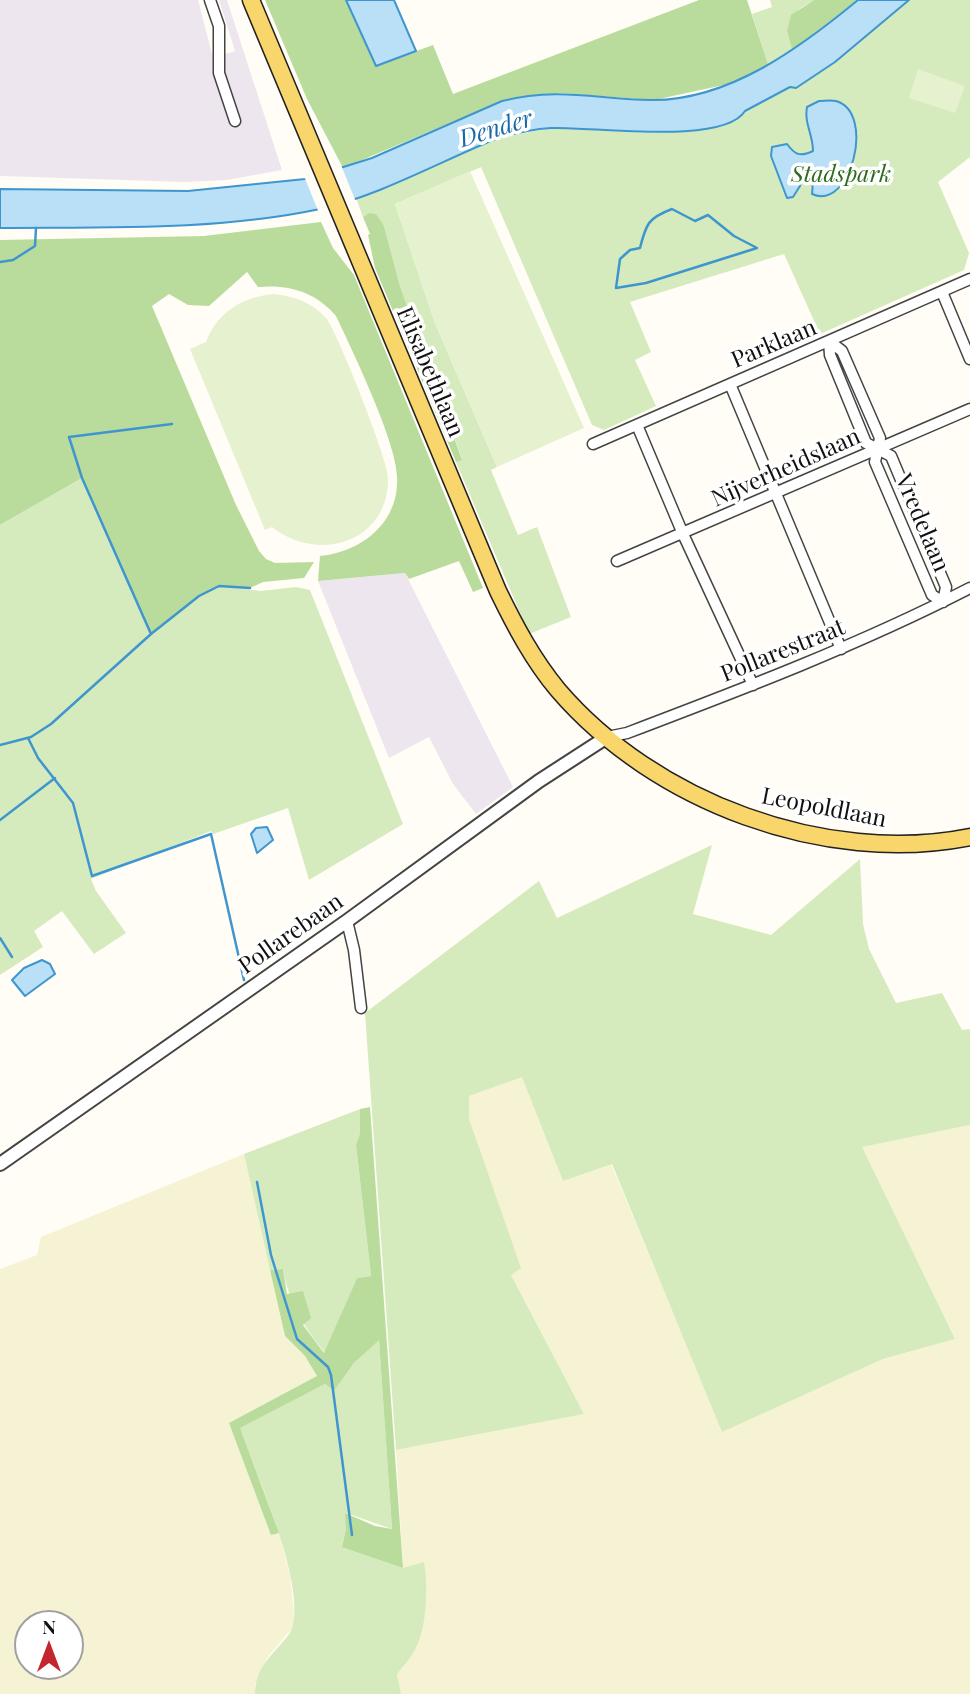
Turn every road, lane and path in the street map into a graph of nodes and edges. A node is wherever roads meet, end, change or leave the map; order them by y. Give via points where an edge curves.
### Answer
1 (210, 0) edge
2 (251, 0) edge
3 (234, 121) dead end
4 (970, 279) edge
5 (942, 292) junction
6 (830, 341) junction
7 (970, 359) edge
8 (730, 384) junction
9 (970, 409) edge
10 (636, 425) junction
11 (593, 444) dead end
12 (878, 449) junction
13 (776, 493) junction
14 (683, 534) junction
15 (617, 561) dead end
16 (970, 588) edge
17 (943, 602) junction
18 (841, 649) junction
19 (753, 685) junction
20 (607, 737) junction
21 (970, 837) edge
22 (347, 921) junction
23 (361, 1008) dead end
24 (0, 1164) edge

1 - 3 street via 219,26 219,73
2 - 20 main road, Elisabethlaan via 507,610 557,689
4 - 5 street, Parklaan
5 - 6 street, Parklaan
5 - 7 street
6 - 8 street, Parklaan
6 - 12 street, Vredelaan via 830,355 866,443
8 - 10 street, Parklaan
8 - 13 street
9 - 12 street, Nijverheidslaan
10 - 11 street, Parklaan
10 - 14 street
12 - 13 street, Nijverheidslaan
12 - 17 street, Vredelaan via 875,462 932,595
12 - 17 street, Vredelaan via 891,456 946,587
13 - 14 street, Nijverheidslaan
13 - 18 street
14 - 15 street, Nijverheidslaan
14 - 19 street
16 - 17 street, Pollarestraat
17 - 18 street, Pollarestraat
18 - 19 street, Pollarestraat
19 - 20 street, Pollarestraat
20 - 21 main road, Leopoldlaan via 689,794 762,822 845,841 897,845
20 - 22 street, Pollarebaan
22 - 23 street
22 - 24 street, Pollarebaan

